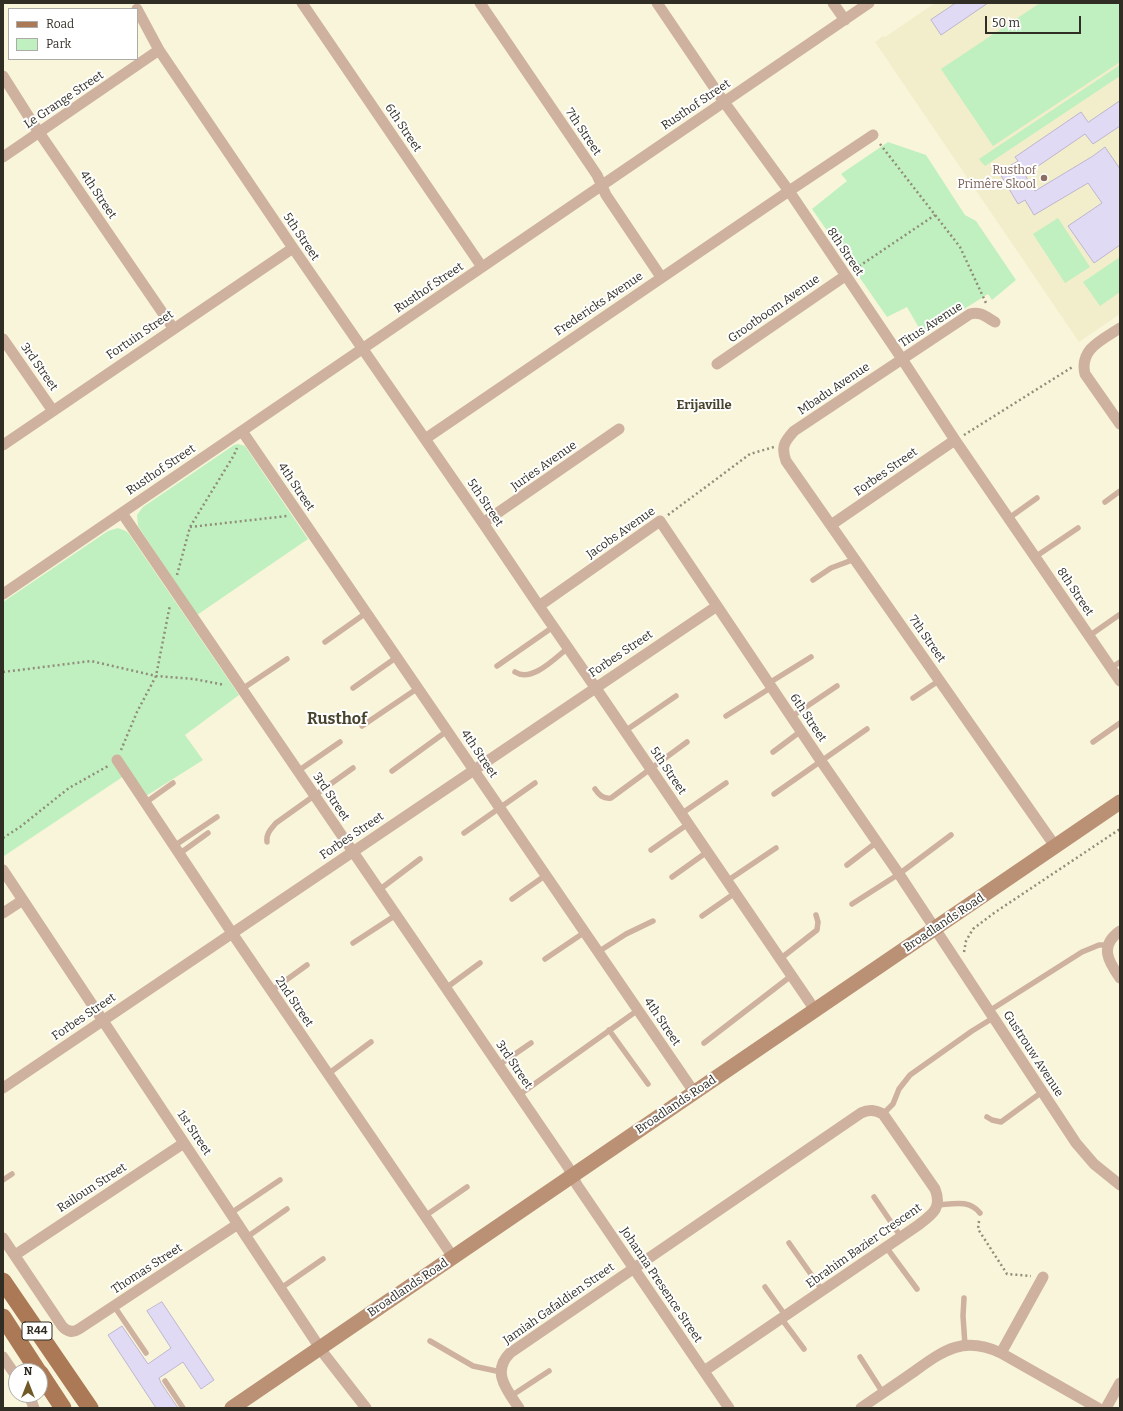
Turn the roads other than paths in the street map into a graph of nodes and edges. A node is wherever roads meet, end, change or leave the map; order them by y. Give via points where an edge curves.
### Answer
1 (302, 3) edge
2 (480, 3) edge
3 (657, 3) edge
4 (834, 3) edge
5 (869, 3) edge
6 (138, 11) edge
7 (845, 20) junction
8 (159, 50) junction
9 (3, 76) edge
10 (724, 102) junction
11 (39, 132) junction
12 (873, 136) road end
13 (3, 157) edge
14 (602, 185) junction
15 (789, 191) junction
16 (293, 248) junction
17 (482, 267) junction
18 (845, 276) junction
19 (661, 278) junction
20 (995, 322) road end
21 (173, 328) junction
22 (1120, 328) edge
23 (3, 339) edge
24 (363, 348) junction
25 (902, 359) junction
26 (717, 364) dead end
27 (53, 411) junction
28 (1120, 424) edge
29 (619, 429) dead end
30 (242, 431) junction
31 (425, 438) junction
32 (956, 440) junction
33 (3, 445) edge
34 (784, 445) joint
35 (1120, 491) edge
36 (1037, 498) dead end
37 (1105, 502) dead end
38 (122, 513) junction
39 (1009, 518) junction
40 (660, 521) joint
41 (483, 524) junction
42 (832, 525) junction
43 (1078, 528) dead end
44 (1035, 557) junction
45 (855, 558) junction
46 (813, 580) dead end
47 (3, 594) edge
48 (538, 606) junction
49 (717, 606) junction
50 (366, 613) junction
51 (1120, 615) edge
52 (553, 627) junction
53 (1089, 636) junction
54 (325, 642) dead end
55 (568, 648) junction
56 (397, 657) junction
57 (811, 657) dead end
58 (287, 659) dead end
59 (1115, 665) edge
60 (497, 666) dead end
61 (515, 672) dead end
62 (940, 680) junction
63 (1120, 681) edge
64 (770, 685) junction
65 (837, 686) dead end
66 (595, 687) junction
67 (353, 688) dead end
68 (418, 688) junction
69 (242, 689) junction
70 (676, 696) dead end
71 (913, 698) dead end
72 (726, 716) dead end
73 (792, 717) junction
74 (1120, 723) edge
75 (362, 726) dead end
76 (867, 729) dead end
77 (625, 730) junction
78 (447, 731) junction
79 (801, 731) junction
80 (340, 742) dead end
81 (687, 742) dead end
82 (1094, 742) dead end
83 (773, 752) dead end
84 (117, 760) road end
85 (821, 761) junction
86 (353, 768) dead end
87 (473, 769) junction
88 (651, 769) junction
89 (392, 770) dead end
90 (298, 771) junction
91 (173, 783) dead end
92 (535, 783) dead end
93 (726, 783) dead end
94 (595, 789) dead end
95 (774, 794) dead end
96 (315, 796) junction
97 (1120, 802) edge
98 (145, 803) junction
99 (500, 808) junction
100 (681, 814) junction
101 (217, 817) dead end
102 (688, 824) junction
103 (208, 833) dead end
104 (464, 833) dead end
105 (951, 835) dead end
106 (267, 842) dead end
107 (877, 842) junction
108 (1055, 846) junction
109 (776, 848) dead end
110 (176, 850) junction
111 (651, 850) dead end
112 (352, 851) junction
113 (707, 852) junction
114 (420, 860) dead end
115 (847, 865) dead end
116 (3, 870) edge
117 (899, 874) junction
118 (546, 875) junction
119 (672, 877) dead end
120 (727, 881) junction
121 (379, 890) junction
122 (735, 894) junction
123 (512, 899) dead end
124 (22, 900) junction
125 (852, 904) dead end
126 (3, 913) edge
127 (396, 915) junction
128 (816, 915) dead end
129 (702, 916) dead end
130 (653, 921) dead end
131 (934, 929) junction
132 (1120, 931) edge
133 (585, 932) junction
134 (232, 934) junction
135 (353, 943) dead end
136 (1109, 945) junction
137 (598, 952) junction
138 (545, 959) dead end
139 (780, 959) junction
140 (480, 963) dead end
141 (307, 965) dead end
142 (792, 976) junction
143 (1120, 978) edge
144 (446, 988) junction
145 (271, 991) junction
146 (638, 1010) junction
147 (815, 1010) junction
148 (991, 1015) junction
149 (103, 1020) junction
150 (609, 1030) junction
151 (371, 1042) dead end
152 (531, 1043) dead end
153 (704, 1043) dead end
154 (498, 1066) junction
155 (328, 1074) junction
156 (648, 1084) dead end
157 (3, 1088) edge
158 (694, 1092) junction
159 (1042, 1092) junction
160 (519, 1095) junction
161 (883, 1114) junction
162 (987, 1117) dead end
163 (184, 1143) junction
164 (12, 1174) dead end
165 (572, 1176) junction
166 (3, 1180) edge
167 (280, 1180) dead end
168 (1120, 1185) edge
169 (467, 1187) dead end
170 (874, 1197) dead end
171 (937, 1205) junction
172 (287, 1209) dead end
173 (980, 1213) road end
174 (231, 1214) junction
175 (425, 1216) junction
176 (238, 1224) junction
177 (247, 1237) junction
178 (901, 1237) junction
179 (3, 1238) edge
180 (789, 1243) dead end
181 (886, 1247) junction
182 (14, 1255) junction
183 (453, 1257) junction
184 (323, 1259) dead end
185 (634, 1268) junction
186 (1043, 1277) road end
187 (3, 1281) edge
188 (765, 1287) dead end
189 (281, 1288) junction
190 (917, 1289) dead end
191 (822, 1290) junction
192 (964, 1298) dead end
193 (114, 1306) junction
194 (3, 1317) edge
195 (783, 1317) junction
196 (430, 1341) dead end
197 (965, 1345) junction
198 (320, 1348) junction
199 (804, 1349) dead end
200 (146, 1353) dead end
201 (1001, 1353) junction
202 (860, 1357) dead end
203 (33, 1363) edge
204 (549, 1371) dead end
205 (704, 1371) junction
206 (501, 1372) junction
207 (165, 1381) dead end
208 (1120, 1383) edge
209 (48, 1386) edge
210 (882, 1393) junction
211 (511, 1396) junction
212 (63, 1408) edge
213 (90, 1408) edge
214 (184, 1408) edge
215 (232, 1408) edge
216 (366, 1408) edge
217 (519, 1408) edge
218 (729, 1408) edge
219 (861, 1408) edge
220 (1098, 1408) edge
221 (1106, 1408) edge

1 - 17 street, 6th Street
2 - 14 street, 7th Street
3 - 10 street, 8th Street
4 - 7 street
5 - 7 street, Rusthof Street
6 - 8 street, 5th Street
7 - 10 street, Rusthof Street
8 - 11 street, Le Grange Street
8 - 16 street, 5th Street
9 - 11 street, 4th Street
10 - 14 street, Rusthof Street
10 - 15 street, 8th Street
11 - 13 street, Le Grange Street
11 - 21 street, 4th Street
12 - 15 street, Fredericks Avenue
14 - 17 street, Rusthof Street
14 - 19 street, 7th Street
15 - 18 street, 8th Street
15 - 19 street, Fredericks Avenue
16 - 21 street, Fortuin Street
16 - 24 street, 5th Street
17 - 24 street, Rusthof Street
18 - 25 street, 8th Street
18 - 26 street, Grootboom Avenue
19 - 31 street, Fredericks Avenue
20 - 25 street, Titus Avenue via 979,313 970,314
21 - 27 street, Fortuin Street
22 - 28 street via 1090,350 1084,360 1085,374
23 - 27 street, 3rd Street
24 - 30 street, Rusthof Street
24 - 31 street, 5th Street
25 - 32 street, 8th Street
25 - 34 street, Mbadu Avenue via 794,431
27 - 33 street, Fortuin Street
29 - 41 street, Juries Avenue
30 - 38 street, Rusthof Street
30 - 50 street, 4th Street
31 - 41 street, 5th Street
32 - 39 street, 8th Street
32 - 42 street, Forbes Street
34 - 42 street, 7th Street via 786,461
35 - 37 lane
36 - 39 lane
38 - 47 street, Rusthof Street
38 - 69 street, 3rd Street
39 - 44 street, 8th Street
40 - 48 street, Jacobs Avenue
40 - 49 street, 6th Street
41 - 48 street, 5th Street
42 - 45 street, 7th Street
43 - 44 lane
44 - 53 street, 8th Street
45 - 46 lane
45 - 62 street, 7th Street
48 - 52 street, 5th Street
49 - 64 street, 6th Street
49 - 66 street, Forbes Street
50 - 54 lane
50 - 56 street, 4th Street
51 - 53 lane
52 - 55 street, 5th Street
52 - 60 lane
53 - 59 street, 8th Street
55 - 61 lane via 533,674
55 - 66 street, 5th Street
56 - 67 lane
56 - 68 street, 4th Street
57 - 64 lane
58 - 69 lane
59 - 63 street, 8th Street
62 - 71 lane
62 - 108 street, 7th Street
64 - 72 lane
64 - 73 street, 6th Street
65 - 73 lane
66 - 77 street, 5th Street
66 - 87 street, Forbes Street
68 - 75 lane
68 - 78 street, 4th Street
69 - 90 street, 3rd Street
70 - 77 lane
73 - 79 street, 6th Street
74 - 82 lane
76 - 85 lane
77 - 88 street, 5th Street
78 - 87 street, 4th Street
78 - 89 lane
79 - 83 lane
79 - 85 street, 6th Street
80 - 90 lane
81 - 88 lane
84 - 98 street, 2nd Street
85 - 95 lane
85 - 107 street, 6th Street
86 - 96 lane
87 - 99 street, 4th Street
87 - 112 street, Forbes Street
88 - 94 lane via 611,798 603,798
88 - 100 street, 5th Street
90 - 96 street, 3rd Street
91 - 98 lane
92 - 99 lane
93 - 100 lane
96 - 106 lane via 276,823 267,835
96 - 112 street, 3rd Street
97 - 108 main road, Broadlands Road
98 - 110 street, 2nd Street
99 - 104 lane
99 - 118 street, 4th Street
100 - 102 street, 5th Street
101 - 110 lane
102 - 111 lane
102 - 113 street, 5th Street
103 - 110 lane
105 - 117 lane
107 - 115 lane
107 - 117 street, 6th Street
108 - 131 main road, Broadlands Road
109 - 120 lane
110 - 134 street, 2nd Street
112 - 121 street, 3rd Street
112 - 134 street, Forbes Street
113 - 119 lane
113 - 120 street, 5th Street
114 - 121 lane
116 - 124 street, 1st Street
117 - 125 lane
117 - 131 street, 6th Street
118 - 123 lane
118 - 133 street, 4th Street
120 - 122 street, 5th Street
121 - 127 street, 3rd Street
122 - 129 lane
122 - 139 street, 5th Street
124 - 126 street
124 - 149 street, 1st Street
127 - 135 lane
127 - 144 street, 3rd Street
128 - 139 lane via 816,930
130 - 137 lane
131 - 147 main road, Broadlands Road
131 - 148 street, Gustrouw Avenue
132 - 136 street via 1115,934
133 - 137 street, 4th Street
133 - 138 lane
134 - 145 street, 2nd Street
134 - 149 street, Forbes Street
136 - 143 street via 1109,962
136 - 148 lane via 1099,945 1082,952
137 - 146 street, 4th Street
139 - 142 street, 5th Street
140 - 144 lane
141 - 145 lane
142 - 147 street, 5th Street
142 - 153 lane
144 - 154 street, 3rd Street
145 - 155 street, 2nd Street
146 - 150 lane
146 - 158 street, 4th Street
147 - 158 main road, Broadlands Road
148 - 159 street, Gustrouw Avenue
148 - 161 lane via 910,1075 899,1089 893,1104
149 - 157 street, Forbes Street
149 - 163 street, 1st Street
150 - 156 lane
150 - 160 lane
151 - 155 lane
152 - 154 lane
154 - 160 street, 3rd Street
155 - 175 street, 2nd Street
158 - 165 main road, Broadlands Road
159 - 162 lane via 1001,1122
159 - 168 street, Gustrouw Avenue via 1084,1154 1104,1174
160 - 165 street, 3rd Street
161 - 171 street, Ebrahim Bazier Crescent via 935,1189
161 - 185 street via 873,1110 861,1113
163 - 174 street, 1st Street
163 - 182 street, Railoun Street
164 - 166 lane
165 - 183 main road, Broadlands Road
165 - 185 street, Johanna Presence Street
167 - 174 lane
169 - 175 lane
170 - 178 lane
171 - 173 lane via 969,1204
171 - 178 street, Ebrahim Bazier Crescent via 933,1214
172 - 177 lane
174 - 176 street, 1st Street
175 - 183 street, 2nd Street
176 - 177 street, 1st Street
176 - 193 street, Thomas Street
177 - 189 street, 1st Street
178 - 181 street, Ebrahim Bazier Crescent
179 - 182 street
180 - 191 lane
181 - 190 lane
181 - 191 street, Ebrahim Bazier Crescent
182 - 193 street, Thomas Street via 62,1326 69,1332 76,1331
183 - 198 main road, Broadlands Road
184 - 189 lane
185 - 205 street, Johanna Presence Street
185 - 206 street, Jamiah Gafaldien Street via 510,1353 503,1361
186 - 201 street
187 - 213 main road, R44
188 - 195 lane
189 - 198 street, 1st Street
191 - 195 street, Ebrahim Bazier Crescent
192 - 197 lane
193 - 200 lane
194 - 203 main road, R44
195 - 199 lane
195 - 205 street, Ebrahim Bazier Crescent
196 - 206 lane via 473,1366
197 - 201 street via 984,1346
197 - 210 street via 942,1352
198 - 215 main road, Broadlands Road
198 - 216 street, 1st Street
201 - 220 street
202 - 210 lane
204 - 211 lane
205 - 218 street, Johanna Presence Street
206 - 211 street via 502,1381
207 - 214 lane
208 - 221 street
209 - 212 main road, R44
210 - 219 street
211 - 217 street

